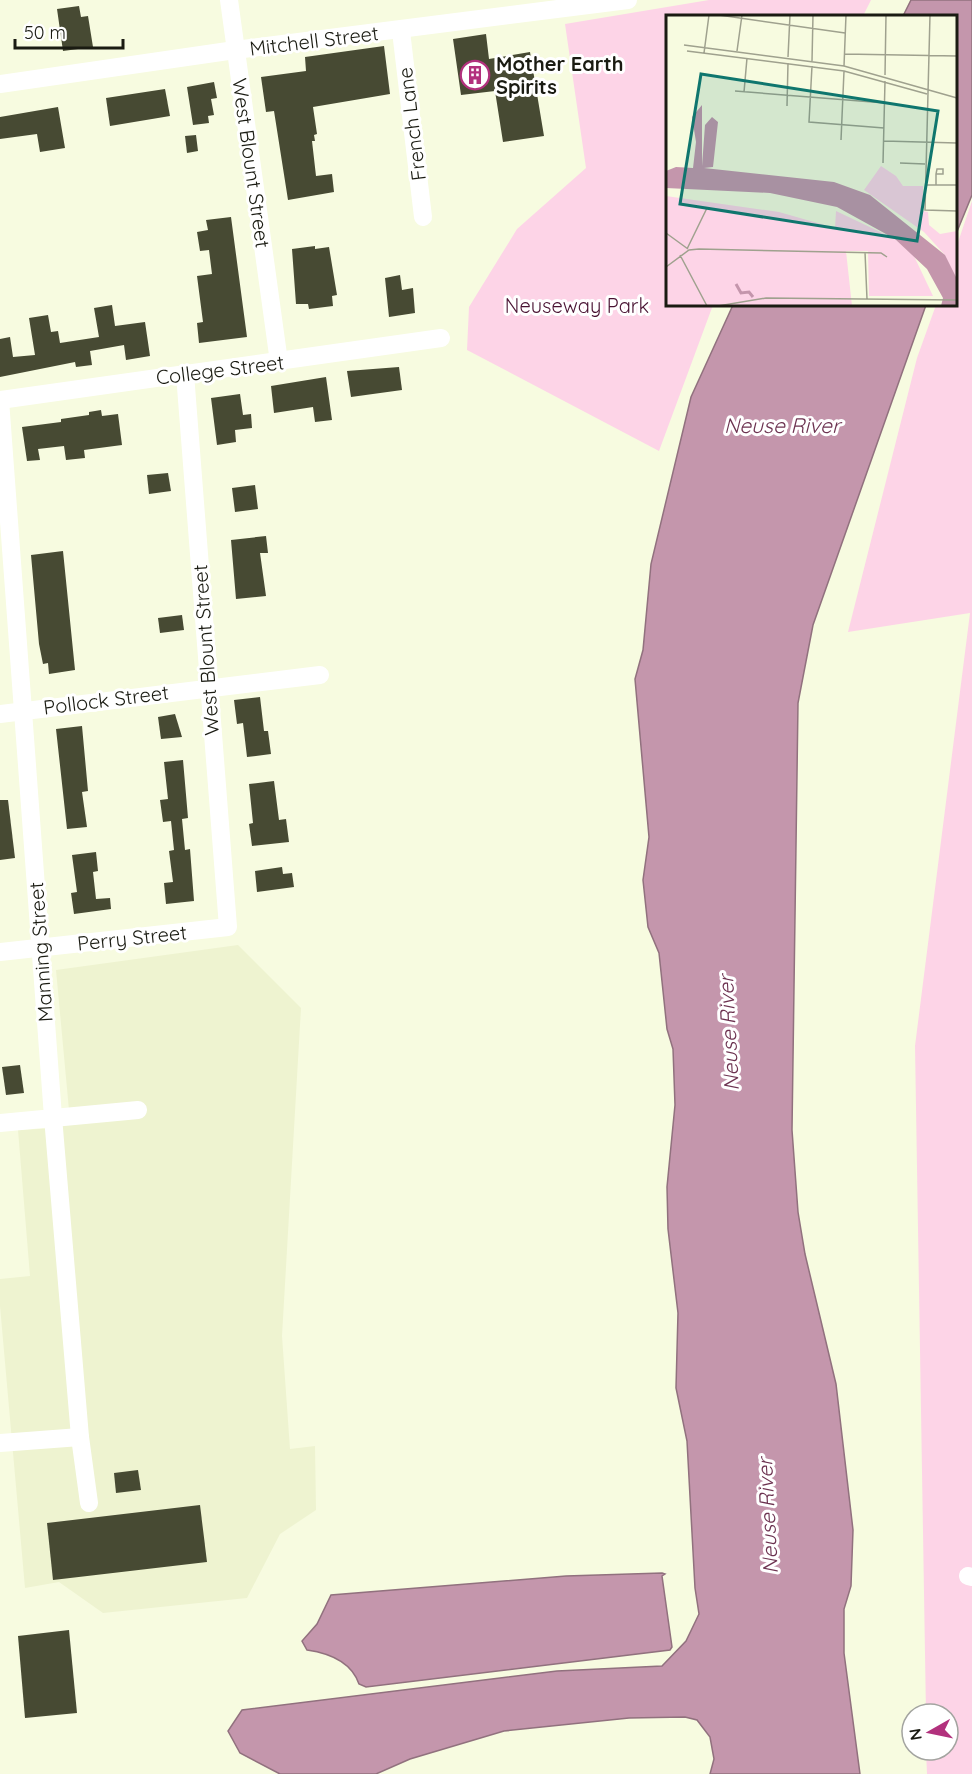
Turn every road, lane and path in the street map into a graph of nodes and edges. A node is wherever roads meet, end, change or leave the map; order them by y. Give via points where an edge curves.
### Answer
1 (229, 0) edge
2 (628, 0) edge
3 (549, 6) edge
4 (401, 31) junction
5 (235, 50) junction
6 (0, 84) edge
7 (423, 217) dead end
8 (441, 338) dead end
9 (279, 362) junction
10 (185, 374) junction
11 (0, 400) edge
12 (320, 675) dead end
13 (209, 687) junction
14 (22, 711) junction
15 (0, 714) edge
16 (228, 927) joint
17 (41, 948) junction
18 (0, 952) edge
19 (138, 1110) dead end
20 (53, 1117) junction
21 (0, 1123) edge
22 (80, 1437) junction
23 (0, 1443) edge
24 (89, 1503) dead end

1 - 5 street, West Blount Street
2 - 3 street, Mitchell Street
3 - 4 street, Mitchell Street
4 - 5 street, Mitchell Street
4 - 7 street, French Lane
5 - 6 street, Mitchell Street
5 - 9 street, West Blount Street
8 - 9 street, College Street
9 - 10 street, College Street
10 - 11 street, College Street
10 - 13 street, West Blount Street
11 - 14 street, Manning Street
12 - 13 street, Pollock Street
13 - 14 street, Pollock Street
13 - 16 street, West Blount Street
14 - 15 street, Pollock Street
14 - 17 street, Manning Street
16 - 17 street, Perry Street
17 - 18 street, Perry Street
17 - 20 street, Manning Street
19 - 20 street
20 - 21 street
20 - 22 street, Manning Street
22 - 23 street
22 - 24 street, Manning Street

